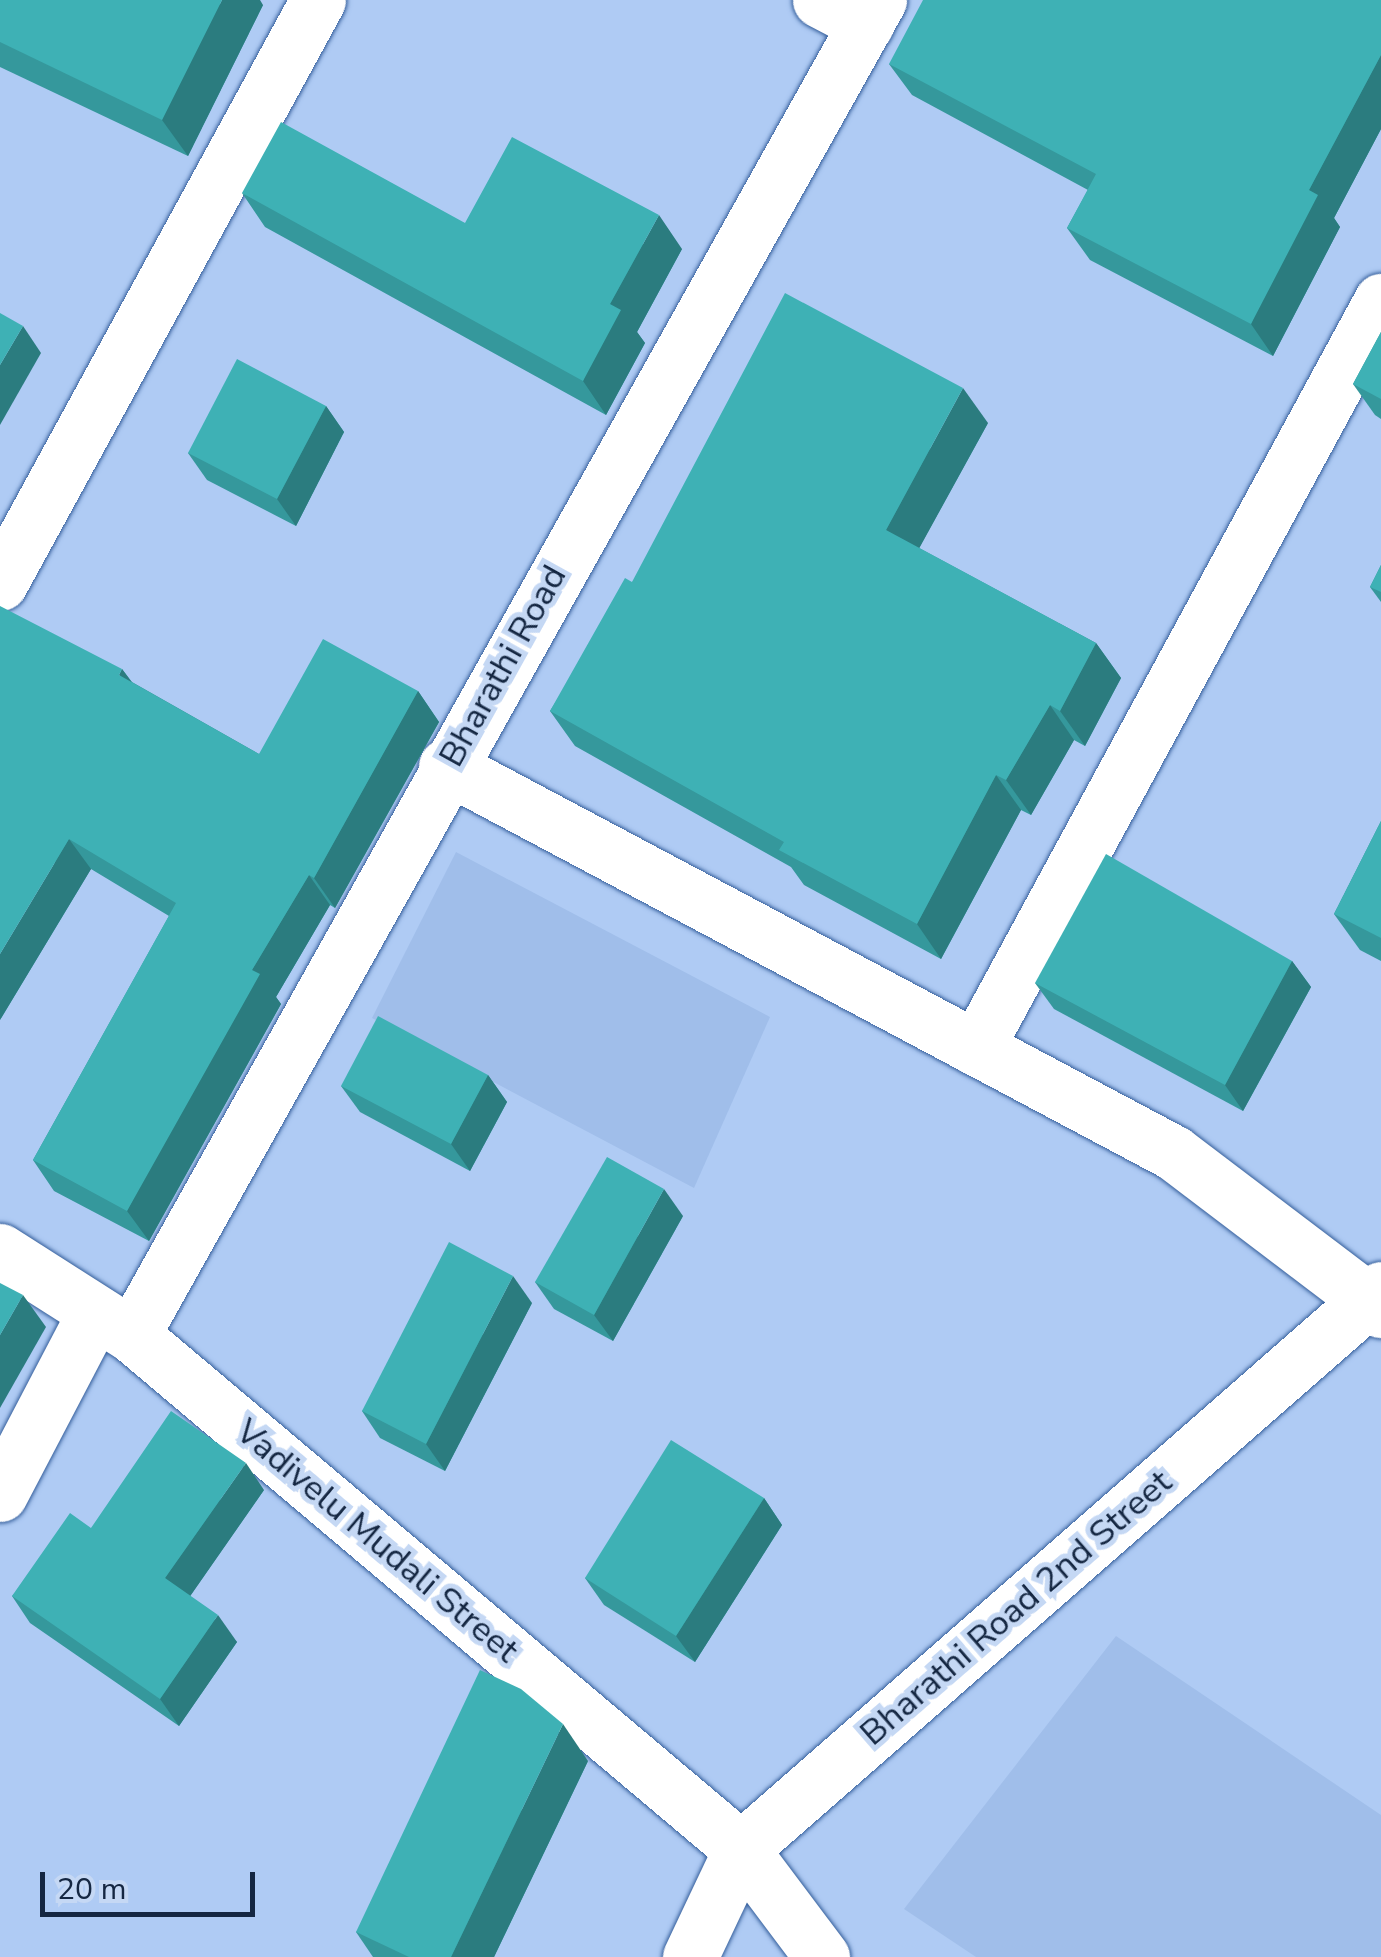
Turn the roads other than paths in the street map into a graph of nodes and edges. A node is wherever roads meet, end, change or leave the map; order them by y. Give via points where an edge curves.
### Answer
1 (318, 0) edge
2 (855, 8) edge
3 (1381, 301) edge
4 (0, 583) edge
5 (446, 766) junction
6 (976, 1048) junction
7 (0, 1251) edge
8 (1376, 1300) edge
9 (114, 1323) junction
10 (0, 1494) edge
11 (741, 1849) junction
12 (690, 1957) edge
13 (822, 1957) edge

1 - 4 street
2 - 5 street, Bharathi Road
3 - 6 street
5 - 6 street
5 - 9 street, Bharathi Road
6 - 8 street via 1174,1153
7 - 9 street, Vadivelu Mudali Street
8 - 11 street, Bharathi Road 2nd Street
9 - 10 street, Bharathi Road
9 - 11 street, Vadivelu Mudali Street
11 - 12 street, Bharathi Road 2nd Street
11 - 13 street, Vadivelu Mudali Street

